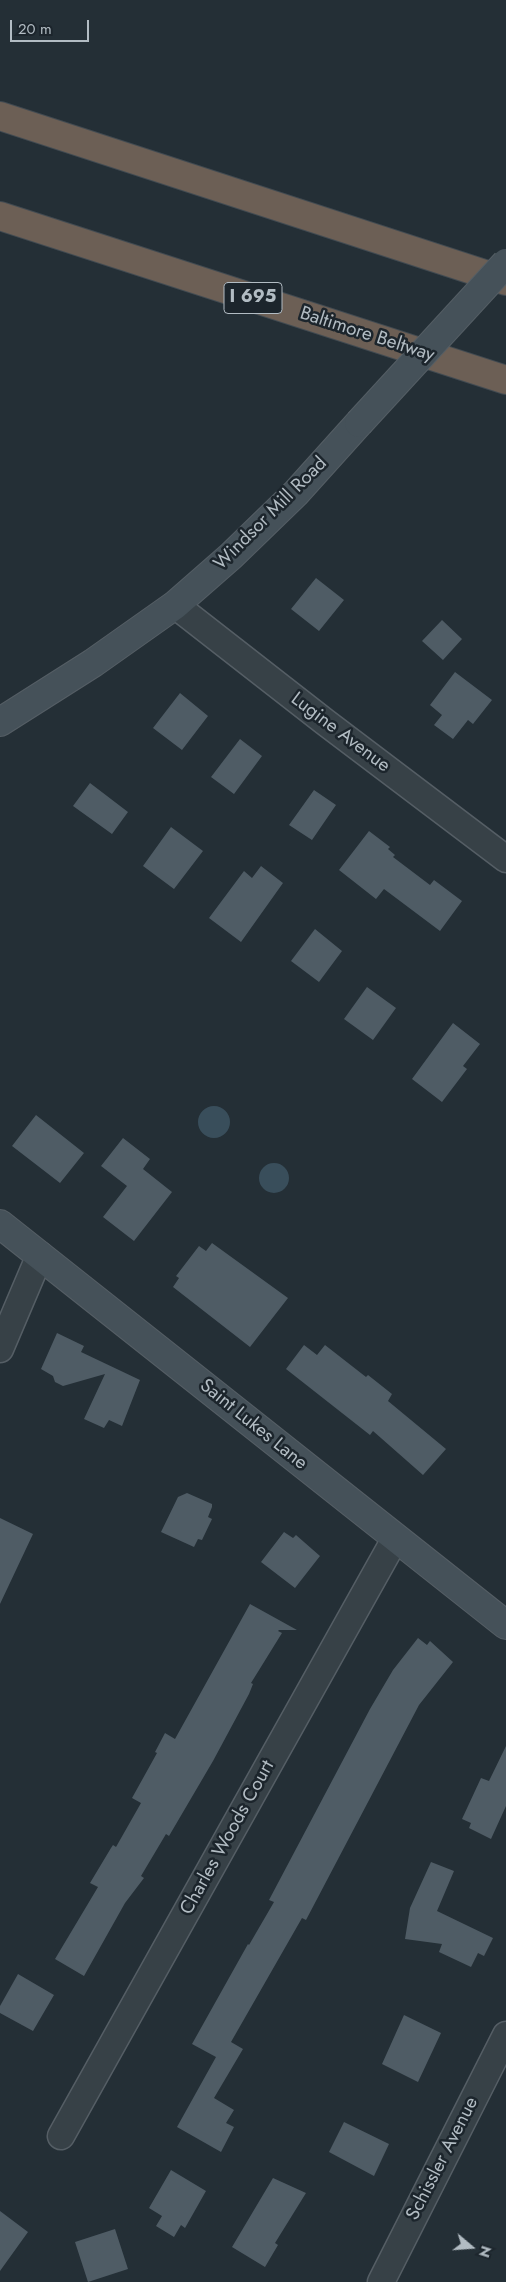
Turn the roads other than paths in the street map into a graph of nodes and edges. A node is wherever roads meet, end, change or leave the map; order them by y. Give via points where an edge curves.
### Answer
1 (0, 116) edge
2 (0, 216) edge
3 (506, 263) edge
4 (506, 281) edge
5 (506, 380) edge
6 (175, 605) junction
7 (0, 722) edge
8 (506, 859) edge
9 (0, 1224) edge
10 (40, 1255) junction
11 (0, 1349) edge
12 (395, 1539) junction
13 (506, 1625) edge
14 (506, 2035) edge
15 (61, 2136) dead end
16 (381, 2282) edge

1 - 4 highway
2 - 5 highway, Baltimore Beltway / I 695
3 - 6 main road, Windsor Mill Road, bridge via 296,492
6 - 7 main road, Windsor Mill Road via 93,663
6 - 8 street, Lugine Avenue
9 - 10 main road, Saint Lukes Lane
10 - 11 street
10 - 12 main road, Saint Lukes Lane
12 - 13 main road, Saint Lukes Lane
12 - 15 street, Charles Woods Court
14 - 16 street, Schissler Avenue

